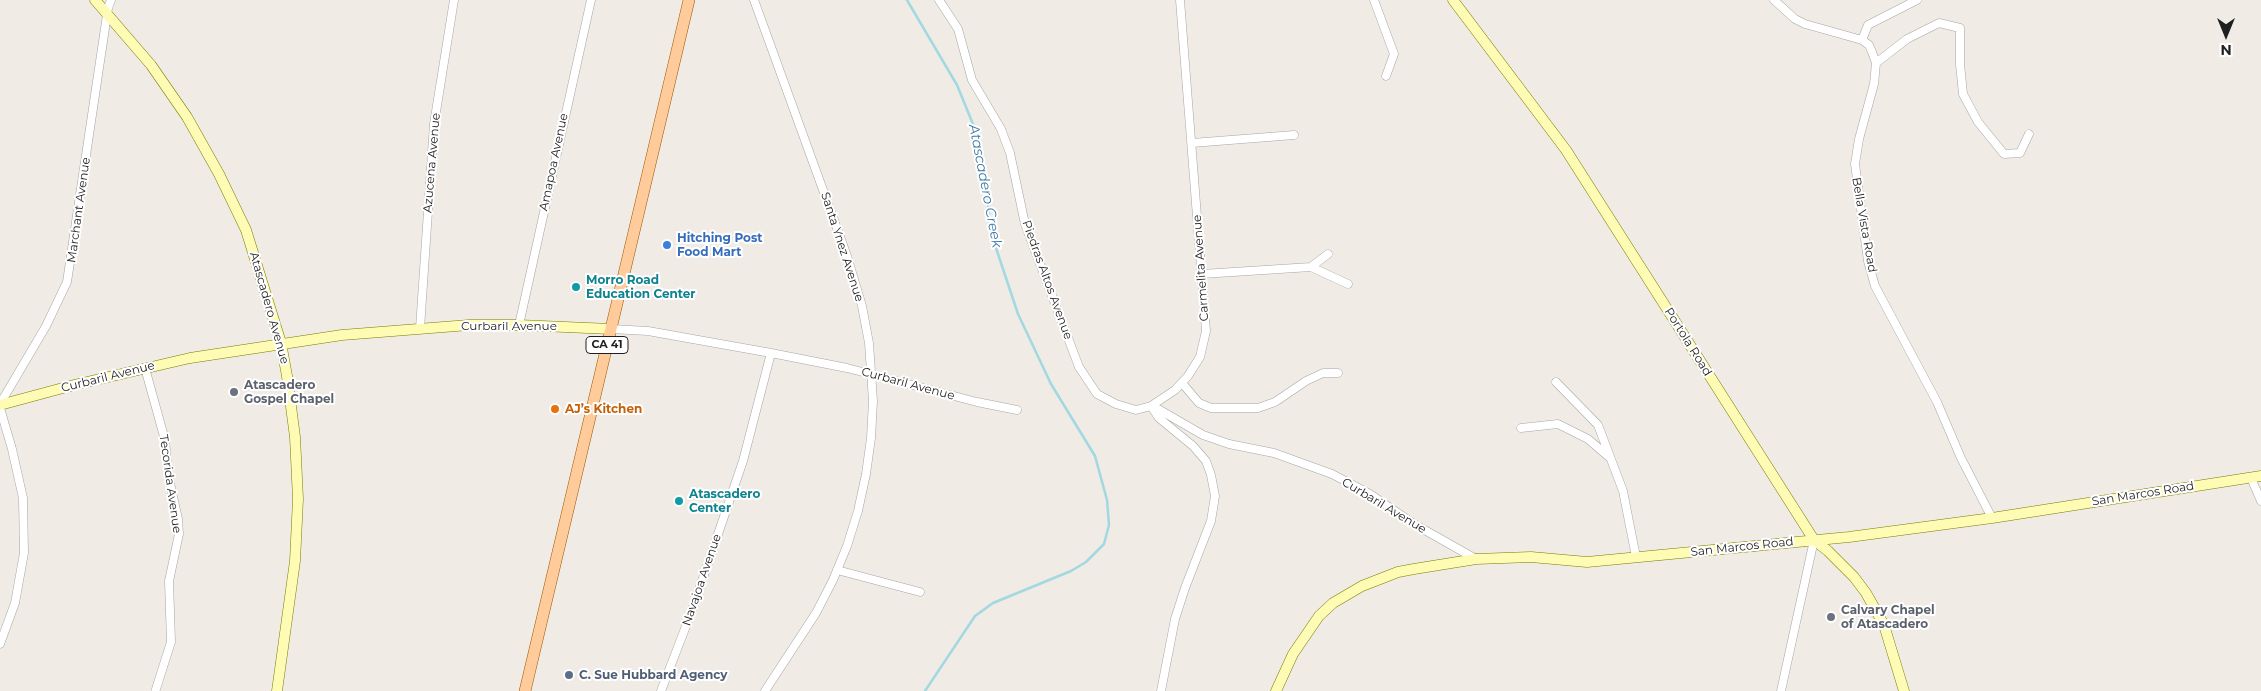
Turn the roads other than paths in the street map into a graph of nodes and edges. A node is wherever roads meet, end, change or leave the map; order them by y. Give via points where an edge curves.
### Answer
1 (95, 0) edge
2 (111, 0) edge
3 (454, 0) edge
4 (591, 0) edge
5 (690, 0) edge
6 (754, 0) edge
7 (939, 0) edge
8 (1180, 0) edge
9 (1374, 0) edge
10 (1453, 0) edge
11 (1774, 0) edge
12 (1917, 0) edge
13 (107, 15) junction
14 (1862, 40) junction
15 (1876, 63) junction
16 (1386, 76) dead end
17 (2029, 134) dead end
18 (1294, 135) dead end
19 (1192, 143) junction
20 (1328, 254) dead end
21 (1311, 267) junction
22 (1202, 274) junction
23 (1348, 284) dead end
24 (519, 325) junction
25 (420, 328) junction
26 (611, 329) junction
27 (281, 343) junction
28 (771, 352) junction
29 (145, 368) junction
30 (1338, 373) dead end
31 (871, 374) junction
32 (1556, 382) dead end
33 (1182, 383) junction
34 (0, 406) edge
35 (1151, 406) junction
36 (1017, 410) dead end
37 (1521, 428) dead end
38 (1611, 458) junction
39 (2256, 477) edge
40 (2261, 501) edge
41 (1992, 518) junction
42 (1814, 540) junction
43 (1636, 557) junction
44 (1476, 559) junction
45 (837, 570) junction
46 (920, 592) dead end
47 (0, 644) edge
48 (156, 689) dead end
49 (277, 691) edge
50 (525, 691) edge
51 (661, 691) edge
52 (764, 691) edge
53 (1161, 691) edge
54 (1276, 691) edge
55 (1781, 691) edge
56 (1904, 691) edge

1 - 13 street, Atascadero Avenue
2 - 13 street, Marchant Avenue
3 - 25 street, Azucena Avenue via 434,124
4 - 24 street, Amapoa Avenue
5 - 26 main road, CA 41 / CA 41
6 - 31 street, Santa Ynez Avenue via 847,256 862,306
7 - 35 street, Piedras Altos Avenue via 958,29 972,80 1001,129 1010,153 1025,224 1079,367 1097,394 1136,410
8 - 19 street, Carmelita Avenue
9 - 16 street via 1394,54
10 - 42 street, Portola Road via 1566,150
11 - 14 street via 1805,24
12 - 14 street via 1868,25
13 - 27 street, Atascadero Avenue via 188,117 219,174 246,230
13 - 34 street, Marchant Avenue via 67,282
14 - 15 street via 1869,45
15 - 17 street via 1907,39 1939,23 1960,28 1963,94 1978,122 2004,154 2020,153
15 - 41 street, Bella Vista Road via 1855,164 1868,262 1875,286 1937,402
18 - 19 street
19 - 22 street, Carmelita Avenue
20 - 21 street
21 - 22 street
21 - 23 street
22 - 33 street, Carmelita Avenue via 1206,316 1203,347 1196,364
24 - 25 street, Curbaril Avenue
24 - 26 street, Curbaril Avenue
25 - 27 street, Curbaril Avenue
26 - 28 street, Curbaril Avenue via 648,331
26 - 50 main road, CA 41 / CA 41
27 - 29 street, Curbaril Avenue
27 - 49 street, Atascadero Avenue via 295,437 298,499 295,561
28 - 31 street, Curbaril Avenue
28 - 51 street, Navajoa Avenue via 743,462
29 - 34 street, Curbaril Avenue
29 - 48 street, Tecorida Avenue via 165,440 168,474 178,519 169,581 171,642
30 - 33 street via 1323,373 1275,402 1258,408 1211,408 1199,403
31 - 36 street, Curbaril Avenue
31 - 45 street, Santa Ynez Avenue via 871,438 866,474 858,511
32 - 38 street via 1598,425
33 - 35 street, Carmelita Avenue
34 - 47 street via 18,474 24,525 24,553 15,603
35 - 44 street, Curbaril Avenue via 1203,435 1274,453 1332,474
35 - 53 street via 1159,418 1206,461 1214,496 1211,522 1180,601
37 - 38 street via 1558,424 1588,439
38 - 43 street via 1623,491
39 - 40 street
39 - 41 street, San Marcos Road
41 - 42 street, San Marcos Road
42 - 43 street, San Marcos Road
42 - 55 street
42 - 56 street, Portola Road via 1854,577 1866,593 1884,625
43 - 44 street, San Marcos Road via 1587,562 1531,557
44 - 54 street, San Marcos Road via 1398,572 1362,586 1333,603 1319,616 1297,648
45 - 46 street
45 - 52 street, Santa Ynez Avenue via 816,613

